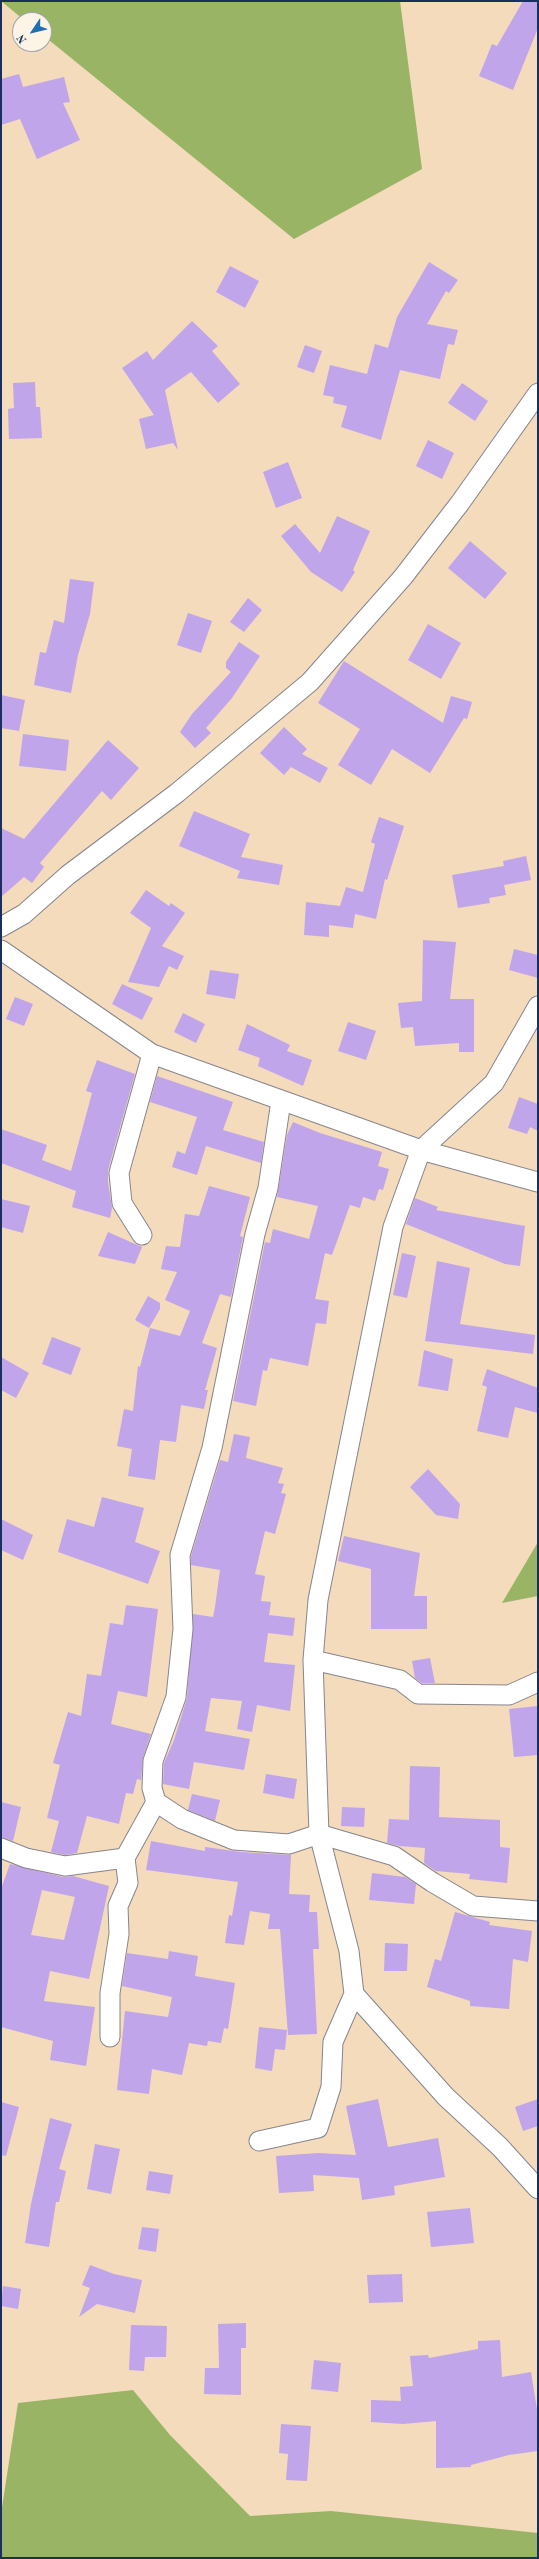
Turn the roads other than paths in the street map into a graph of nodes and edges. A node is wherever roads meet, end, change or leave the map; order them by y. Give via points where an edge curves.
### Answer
1 (538, 393) edge
2 (1, 927) edge
3 (1, 950) edge
4 (538, 1006) edge
5 (152, 1054) junction
6 (281, 1101) junction
7 (421, 1150) junction
8 (538, 1182) edge
9 (142, 1235) dead end
10 (313, 1660) junction
11 (538, 1682) edge
12 (156, 1802) junction
13 (319, 1834) junction
14 (1, 1848) edge
15 (125, 1858) junction
16 (538, 1911) edge
17 (354, 1994) junction
18 (110, 2037) dead end
19 (259, 2141) dead end
20 (538, 2189) edge

1 - 2 street via 460,503 403,577 310,682 177,793 68,875 24,914
3 - 5 street
4 - 7 street via 494,1083
5 - 6 street
5 - 9 street via 119,1173 122,1203
6 - 7 street
6 - 12 street via 268,1188 255,1234 212,1448 180,1555 182,1636 176,1696 153,1761 152,1788
7 - 8 street
7 - 10 street via 393,1227 318,1600
10 - 11 street via 400,1680 418,1694 509,1695
10 - 13 street
12 - 13 street via 182,1819 234,1840 289,1844
12 - 15 street
13 - 16 street via 394,1856 473,1906
13 - 17 street via 349,1951
14 - 15 street via 26,1858 65,1866
15 - 18 street via 128,1883 118,1906 119,1934 110,1993
17 - 19 street via 334,2042 332,2087 318,2128
17 - 20 street via 446,2097 500,2147

